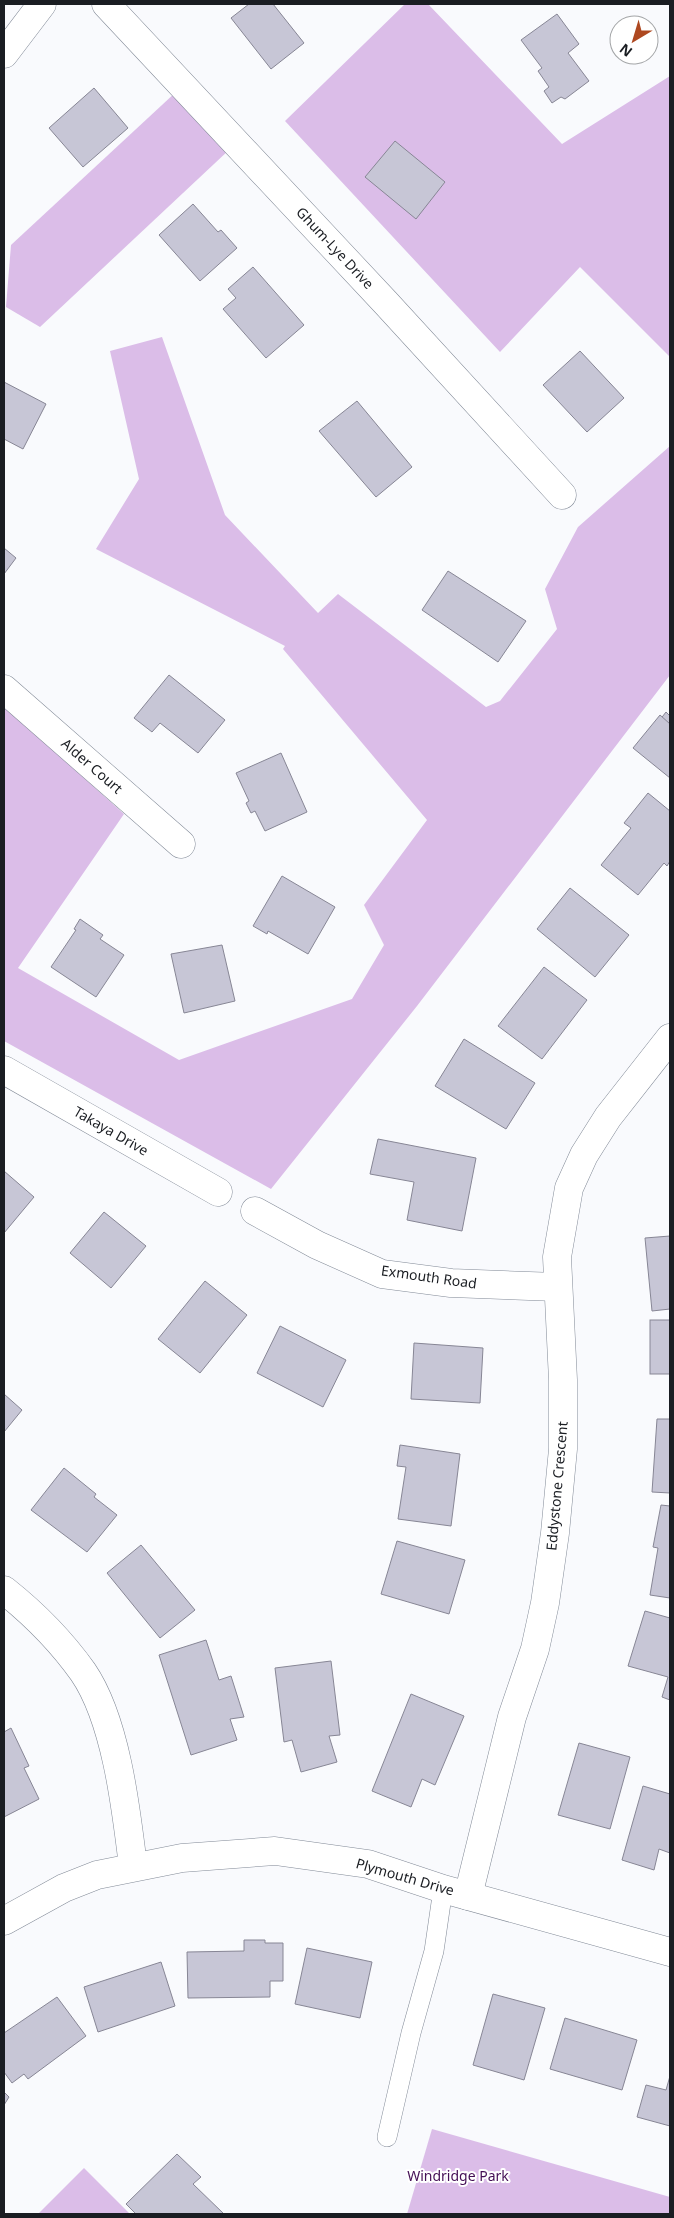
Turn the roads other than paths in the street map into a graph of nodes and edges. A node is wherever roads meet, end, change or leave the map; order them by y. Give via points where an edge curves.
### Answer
1 (42, 4) edge
2 (106, 4) edge
3 (4, 54) edge
4 (562, 495) dead end
5 (4, 689) edge
6 (181, 844) dead end
7 (670, 1038) edge
8 (4, 1070) edge
9 (218, 1192) dead end
10 (255, 1211) dead end
11 (557, 1287) junction
12 (4, 1590) edge
13 (133, 1866) junction
14 (455, 1892) junction
15 (4, 1921) edge
16 (670, 1952) edge
17 (387, 2137) dead end

1 - 3 street
2 - 4 street, Ghum-Lye Drive
5 - 6 street, Alder Court
7 - 11 street, Eddystone Crescent via 608,1117 568,1188 557,1257
8 - 9 street, Takaya Drive
10 - 11 street, Exmouth Road via 317,1245 382,1274 451,1283
11 - 14 street, Eddystone Crescent via 563,1380 563,1449 544,1603 534,1649
12 - 13 street via 29,1610 83,1673 101,1708 114,1750
13 - 14 street, Plymouth Drive via 182,1858 275,1851 368,1864
13 - 15 street, Plymouth Drive via 64,1888
14 - 16 street, Plymouth Drive
14 - 17 lane via 411,2033

